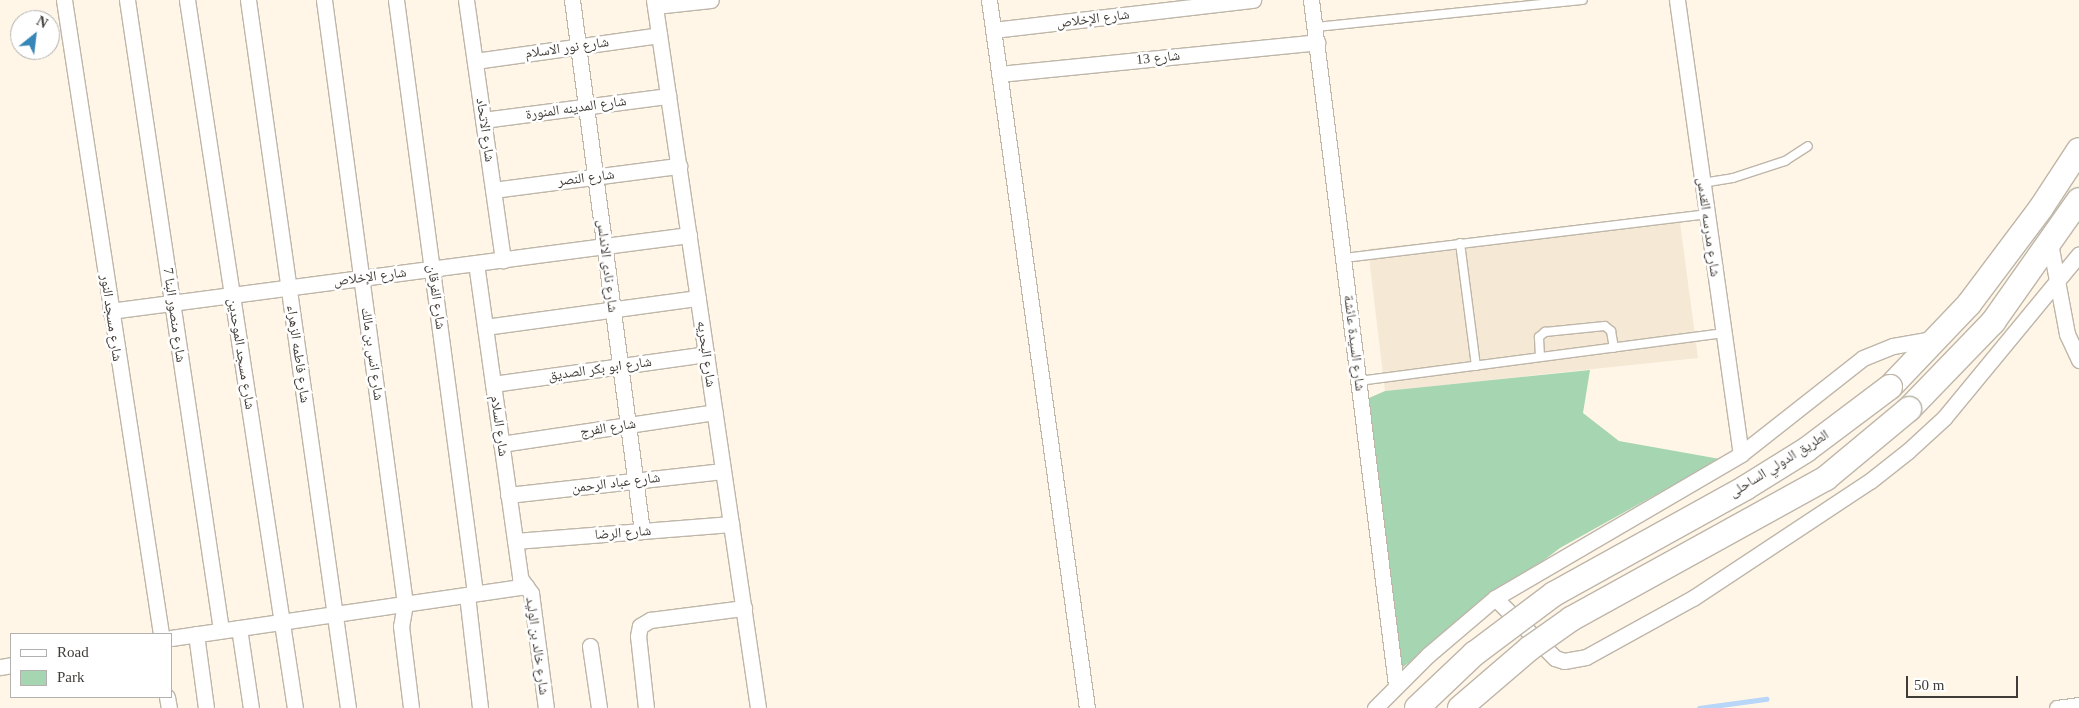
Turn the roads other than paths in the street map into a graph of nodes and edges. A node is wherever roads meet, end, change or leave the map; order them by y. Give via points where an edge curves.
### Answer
1 (64, 0) edge
2 (128, 0) edge
3 (188, 0) edge
4 (248, 0) edge
5 (324, 0) edge
6 (396, 0) edge
7 (469, 0) edge
8 (572, 0) edge
9 (710, 0) edge
10 (989, 0) edge
11 (1252, 0) edge
12 (1311, 0) edge
13 (1583, 0) edge
14 (1677, 0) edge
15 (655, 3) edge
16 (1315, 27) junction
17 (993, 30) junction
18 (659, 35) junction
19 (1317, 42) junction
20 (578, 46) junction
21 (475, 61) junction
22 (999, 74) junction
23 (668, 96) junction
24 (586, 107) junction
25 (483, 120) junction
26 (1808, 146) dead end
27 (2079, 150) edge
28 (679, 166) junction
29 (595, 177) junction
30 (1702, 184) junction
31 (493, 190) junction
32 (2079, 200) edge
33 (1706, 214) junction
34 (689, 235) junction
35 (1460, 243) junction
36 (2050, 243) junction
37 (604, 246) junction
38 (2079, 254) edge
39 (1344, 258) junction
40 (503, 260) junction
41 (476, 263) junction
42 (432, 269) junction
43 (362, 278) junction
44 (2058, 282) junction
45 (289, 288) junction
46 (232, 295) junction
47 (698, 298) junction
48 (172, 303) junction
49 (613, 310) junction
50 (110, 311) junction
51 (485, 327) junction
52 (1724, 333) junction
53 (1939, 338) junction
54 (1614, 348) junction
55 (706, 354) junction
56 (1540, 357) junction
57 (2079, 360) edge
58 (620, 366) junction
59 (1476, 366) junction
60 (1359, 381) junction
61 (493, 384) junction
62 (715, 412) junction
63 (628, 425) junction
64 (501, 444) junction
65 (1741, 454) junction
66 (724, 471) junction
67 (635, 481) junction
68 (508, 495) junction
69 (731, 524) junction
70 (642, 531) junction
71 (515, 541) junction
72 (526, 586) junction
73 (471, 594) junction
74 (1495, 598) junction
75 (405, 604) junction
76 (744, 608) junction
77 (335, 614) junction
78 (282, 622) junction
79 (239, 628) junction
80 (221, 630) junction
81 (161, 633) edge
82 (196, 634) junction
83 (172, 638) edge
84 (590, 646) dead end
85 (1396, 685) junction
86 (2079, 705) edge
87 (206, 708) edge
88 (251, 708) edge
89 (295, 708) edge
90 (348, 708) edge
91 (411, 708) edge
92 (480, 708) edge
93 (546, 708) edge
94 (599, 708) edge
95 (646, 708) edge
96 (758, 708) edge
97 (1087, 708) edge
98 (1376, 708) edge
99 (1417, 708) edge
100 (1460, 708) edge
101 (2057, 708) edge

1 - 50 street, شارع مسجد النور
2 - 48 street, شارع منصور البنا 7
3 - 46 street, شارع مسجد الموحدين
4 - 45 street, شارع فاطمه الزهراء
5 - 43 street, شارع انس بن مالك
6 - 42 street, شارع الفرقان
7 - 21 street, شارع الاتحاد
8 - 20 street, شارع نادى الاندلس
9 - 15 street
10 - 17 street
11 - 17 street, شارع الإخلاص
12 - 16 street, شارع السيدة عائشة
13 - 16 lane
14 - 30 street, شارع مدرسه القدس
15 - 18 street, شارع البحريه
16 - 19 street, شارع السيدة عائشة
17 - 22 street
18 - 20 street, شارع نور الاسلام
18 - 23 street, شارع البحريه
19 - 22 street, شارع 13
19 - 39 street, شارع السيدة عائشة
20 - 21 street, شارع نور الاسلام
20 - 24 street, شارع نادى الاندلس
21 - 25 street, شارع الاتحاد
22 - 97 street
23 - 24 street, شارع المدينه المنورة
23 - 28 street, شارع البحريه
24 - 25 street, شارع المدينه المنورة
24 - 29 street, شارع نادى الاندلس
25 - 31 street, شارع الاتحاد
26 - 30 lane via 1785,161
27 - 53 main road, الطريق الدولي الساحلى via 2041,208 1969,304
28 - 29 street, شارع النصر
28 - 34 street, شارع البحريه
29 - 31 street, شارع النصر
29 - 37 street, شارع نادى الاندلس
30 - 33 street, شارع مدرسه القدس
31 - 40 street, شارع الاتحاد
32 - 36 main road
33 - 35 lane
33 - 52 street, شارع مدرسه القدس
34 - 37 street, شارع الإخلاص
34 - 47 street, شارع البحريه
35 - 39 lane
35 - 59 lane
36 - 44 street
36 - 100 main road, bridge via 1993,322 1909,409 1826,478 1571,619 1530,648
37 - 40 street, شارع الإخلاص
37 - 49 street, شارع نادى الاندلس
38 - 44 street
39 - 60 street, شارع السيدة عائشة
40 - 41 street, شارع الإخلاص
41 - 42 street, شارع الإخلاص
41 - 51 street, شارع السلام
42 - 43 street, شارع الإخلاص
42 - 73 street, شارع الفرقان
43 - 45 street, شارع الإخلاص
43 - 75 street, شارع انس بن مالك
44 - 57 street via 2067,334
44 - 74 street via 1944,418 1908,451 1763,554 1664,614 1586,657 1564,661 1555,658
45 - 46 street, شارع الإخلاص
45 - 77 street, شارع فاطمه الزهراء
46 - 48 street, شارع الإخلاص
46 - 78 street, شارع مسجد الموحدين
47 - 49 street
47 - 55 street, شارع البحريه
48 - 50 street, شارع الإخلاص
48 - 80 street, شارع منصور البنا 7
49 - 51 street
49 - 58 street, شارع نادى الاندلس
50 - 81 street, شارع مسجد النور
51 - 61 street, شارع السلام
52 - 54 lane
52 - 65 street, شارع مدرسه القدس
53 - 65 street via 1893,346 1862,358
53 - 99 main road, الطريق الدولي الساحلى, bridge via 1890,388 1806,450 1745,488 1554,594 1474,654
54 - 56 lane
54 - 56 lane via 1611,331 1605,326 1545,332 1539,336
55 - 58 street, شارع ابو بكر الصديق
55 - 62 street, شارع البحريه
56 - 59 lane
58 - 61 street, شارع ابو بكر الصديق
58 - 63 street, شارع نادى الاندلس
59 - 60 lane
60 - 85 street, شارع السيدة عائشة
61 - 64 street, شارع السلام
62 - 63 street, شارع الفرج
62 - 66 street, شارع البحريه
63 - 64 street, شارع الفرج
63 - 67 street, شارع نادى الاندلس
64 - 68 street, شارع السلام
65 - 74 street
66 - 67 street, شارع عباد الرحمن
66 - 69 street, شارع البحريه
67 - 68 street, شارع عباد الرحمن
67 - 70 street, شارع نادى الاندلس
68 - 71 street, شارع السلام
69 - 70 street, شارع الرضا
69 - 76 street, شارع البحريه
70 - 71 street, شارع الرضا
71 - 72 street, شارع السلام via 520,578
72 - 73 street
72 - 93 street, شارع خالد بن الوليد via 531,593
73 - 75 street
73 - 92 street, شارع الفرقان
74 - 85 street
75 - 77 street
75 - 91 street, شارع انس بن مالك via 401,626
76 - 95 street via 650,620 640,626 638,636
76 - 96 street, شارع البحريه
77 - 78 street
77 - 90 street, شارع فاطمه الزهراء
78 - 79 street
78 - 89 street, شارع مسجد الموحدين
79 - 80 street
79 - 88 street
80 - 82 street
82 - 83 street
82 - 87 street
84 - 94 street
85 - 98 street
86 - 101 street

